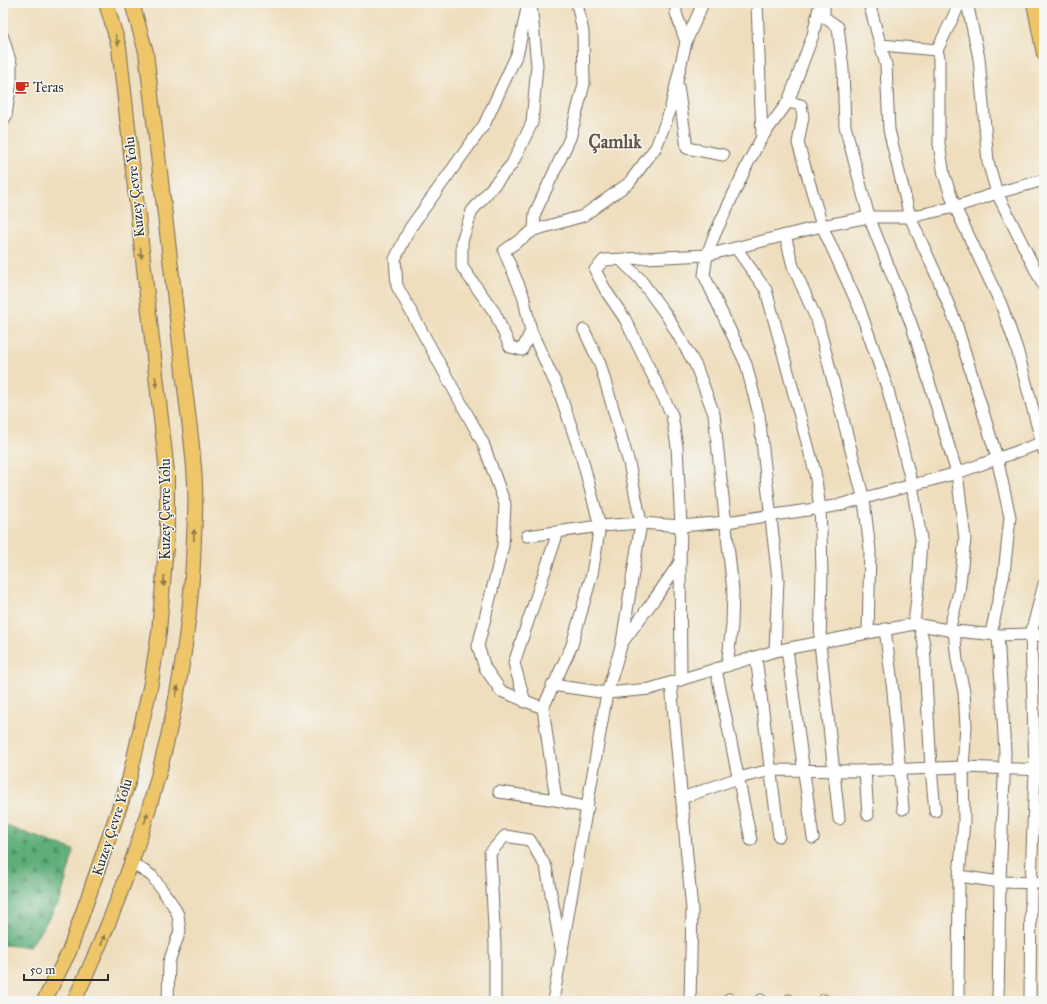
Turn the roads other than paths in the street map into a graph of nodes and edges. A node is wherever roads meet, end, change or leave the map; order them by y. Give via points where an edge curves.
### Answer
1 (106, 3) edge
2 (132, 3) edge
3 (530, 3) edge
4 (577, 3) edge
5 (676, 3) edge
6 (703, 3) edge
7 (757, 3) edge
8 (820, 3) edge
9 (824, 3) edge
10 (869, 3) edge
11 (960, 3) edge
12 (967, 3) edge
13 (1034, 3) edge
14 (3, 37) edge
15 (686, 42) junction
16 (881, 45) junction
17 (938, 50) junction
18 (1044, 54) edge
19 (678, 79) junction
20 (7, 81) edge
21 (788, 102) junction
22 (3, 121) edge
23 (762, 137) junction
24 (723, 155) dead end
25 (1044, 180) edge
26 (997, 193) junction
27 (955, 207) junction
28 (869, 217) junction
29 (910, 217) junction
30 (822, 226) junction
31 (534, 230) junction
32 (785, 235) junction
33 (736, 248) junction
34 (706, 255) junction
35 (622, 260) junction
36 (1044, 287) edge
37 (584, 330) dead end
38 (532, 332) junction
39 (1044, 445) edge
40 (997, 458) junction
41 (957, 473) junction
42 (912, 485) junction
43 (864, 500) junction
44 (820, 509) junction
45 (771, 515) junction
46 (726, 522) junction
47 (641, 524) junction
48 (600, 526) junction
49 (681, 526) junction
50 (558, 532) junction
51 (527, 536) dead end
52 (680, 562) junction
53 (1044, 584) edge
54 (916, 624) junction
55 (885, 629) junction
56 (952, 630) junction
57 (868, 632) junction
58 (995, 634) junction
59 (1031, 634) junction
60 (1044, 636) edge
61 (820, 642) junction
62 (622, 643) junction
63 (787, 649) junction
64 (776, 651) junction
65 (756, 657) junction
66 (721, 667) junction
67 (676, 682) junction
68 (552, 685) junction
69 (607, 693) junction
70 (525, 702) junction
71 (543, 708) junction
72 (963, 767) junction
73 (931, 768) junction
74 (899, 769) junction
75 (1005, 769) junction
76 (771, 770) junction
77 (1040, 770) edge
78 (803, 771) junction
79 (834, 771) junction
80 (865, 771) junction
81 (738, 778) junction
82 (499, 792) dead end
83 (682, 798) junction
84 (556, 800) junction
85 (588, 808) junction
86 (903, 809) dead end
87 (936, 811) dead end
88 (868, 815) dead end
89 (839, 819) dead end
90 (779, 836) dead end
91 (813, 838) dead end
92 (751, 840) dead end
93 (132, 863) junction
94 (959, 876) junction
95 (1000, 882) junction
96 (1031, 883) junction
97 (1044, 883) edge
98 (563, 955) junction
99 (44, 1001) edge
100 (74, 1001) edge
101 (168, 1001) edge
102 (495, 1001) edge
103 (553, 1001) edge
104 (690, 1001) edge
105 (958, 1001) edge
106 (998, 1001) edge
107 (1030, 1001) edge

1 -> 99 main road, Kuzey Çevre Yolu via 119,48 167,472 167,535 159,632 151,683 129,780 69,952
93 -> 2 main road, Kuzey Çevre Yolu via 156,786 188,628 193,581 196,484 146,52
3 - 38 street via 537,65 532,123 512,164 472,211 462,240 462,267 495,312 510,347 522,350
3 - 70 street via 518,52 484,125 410,228 395,259 397,286 483,443 505,504 503,546 478,646 486,668 501,691
4 - 31 street via 583,32 584,84 570,138 535,213
5 - 15 street via 676,12
6 - 15 street
7 - 23 street
8 - 21 street via 813,35
9 - 28 street via 824,17 838,27 843,69 845,126
10 - 16 street
11 - 17 street
12 - 26 street via 979,58 988,162
13 - 18 main road
14 - 20 street via 11,64
15 - 19 street
16 - 17 street
16 - 29 street via 886,65 889,130
17 - 27 street via 939,144 944,175
19 - 24 street via 687,148
19 - 31 street via 670,111 656,147 629,183 583,216
20 - 22 street via 6,116
21 - 23 street
21 - 30 street via 801,105 803,117 798,143
23 - 34 street
25 - 26 street
26 - 27 street
26 - 36 street
27 - 29 street
27 - 39 street via 1001,304 1017,349
28 - 29 street
28 - 30 street
28 - 41 street via 911,323
29 - 40 street via 956,324
30 - 32 street
30 - 42 street via 859,307 888,390
31 - 38 street via 504,251 523,295
32 - 33 street
32 - 43 street via 793,266 818,323
33 - 34 street
33 - 44 street via 766,290 815,472
34 - 35 street
34 - 45 street via 704,275 746,364 759,414
35 - 46 street via 640,279 667,316 696,366 714,414
35 - 49 street via 604,260 595,270 625,319 672,415 677,447
37 - 47 street via 600,364 629,463
38 - 48 street via 559,391 582,458
39 - 40 street
40 - 41 street
40 - 58 street via 1010,516
41 - 42 street
41 - 56 street via 966,539
42 - 43 street
42 - 54 street via 920,539
43 - 44 street
43 - 57 street via 870,550
44 - 45 street
44 - 61 street
45 - 46 street
45 - 64 street via 778,579
46 - 49 street
46 - 66 street via 733,591 732,625
47 - 48 street
47 - 49 street
47 - 62 street
48 - 50 street
48 - 68 street via 592,574 572,645
49 - 52 street
50 - 51 street
50 - 70 street via 514,662
52 - 62 street
52 - 67 street
53 - 59 street
54 - 55 street
54 - 56 street
54 - 73 street via 924,644
55 - 57 street
55 - 74 street
56 - 58 street
56 - 72 street via 964,692 966,726
57 - 61 street
58 - 59 street
58 - 75 street
59 - 60 street
59 - 77 street
61 - 63 street
61 - 79 street
62 - 69 street
63 - 64 street
63 - 78 street
64 - 65 street
65 - 66 street
65 - 76 street
66 - 67 street
66 - 81 street
67 - 69 street via 650,690
67 - 83 street
68 - 69 street
68 - 71 street
69 - 85 street
70 - 71 street
71 - 84 street
72 - 73 street
72 - 75 street
72 - 94 street via 964,821
73 - 74 street
73 - 87 street
74 - 80 street
74 - 86 street
75 - 77 street
75 - 95 street
76 - 78 street
76 - 81 street
76 - 90 street
77 - 96 street
78 - 79 street
78 - 91 street
79 - 80 street
79 - 89 street
80 - 88 street
81 - 83 street
81 - 92 street
82 - 84 street
83 - 104 street via 692,910
84 - 85 street
85 - 98 street
100 -> 93 main road, Kuzey Çevre Yolu via 100,946
93 - 101 street via 152,876 178,915 180,931 169,962
94 - 95 street
94 - 105 street
95 - 96 street
95 - 106 street
96 - 97 street
96 - 107 street
98 - 102 street via 546,867 530,840 504,836 490,853
98 - 103 street

